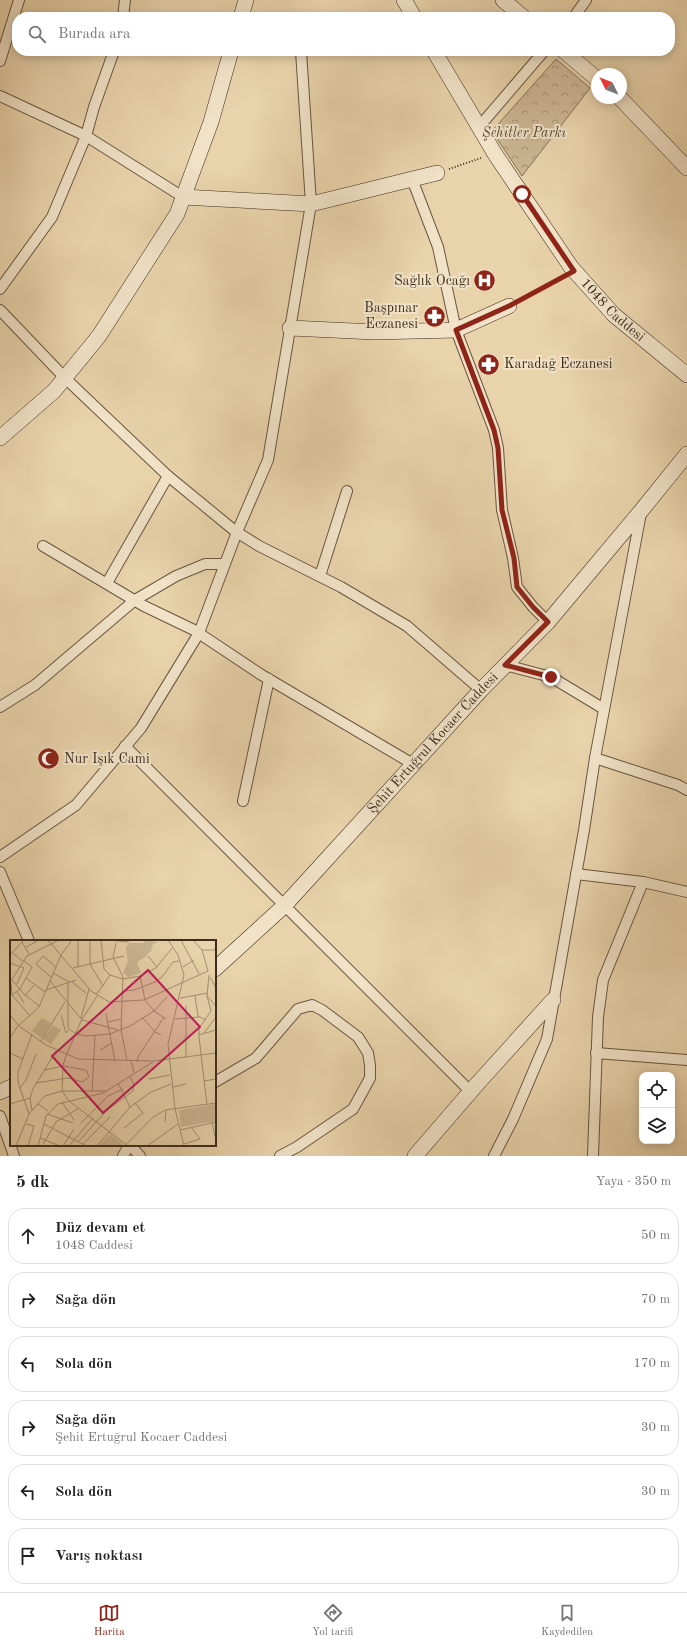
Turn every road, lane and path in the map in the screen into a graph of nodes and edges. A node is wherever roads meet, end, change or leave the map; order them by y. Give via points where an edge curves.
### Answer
1 (19, 0) edge
2 (125, 0) edge
3 (246, 0) edge
4 (404, 0) edge
5 (503, 0) edge
6 (586, 0) edge
7 (15, 12) edge
8 (124, 12) edge
9 (242, 12) edge
10 (411, 12) edge
11 (517, 12) edge
12 (578, 12) edge
13 (12, 22) edge
14 (112, 56) edge
15 (230, 56) edge
16 (301, 56) edge
17 (437, 56) edge
18 (540, 56) edge
19 (570, 56) edge
20 (0, 61) edge
21 (591, 74) edge
22 (0, 96) edge
23 (626, 104) edge
24 (479, 127) junction
25 (86, 136) junction
26 (495, 154) junction
27 (687, 168) edge
28 (437, 173) joint
29 (412, 179) junction
30 (183, 197) junction
31 (311, 204) junction
32 (574, 271) junction
33 (0, 289) edge
34 (509, 306) joint
35 (0, 310) edge
36 (290, 328) junction
37 (456, 330) junction
38 (687, 375) edge
39 (65, 378) junction
40 (0, 438) edge
41 (687, 454) edge
42 (168, 476) junction
43 (347, 491) dead end
44 (641, 511) junction
45 (236, 532) junction
46 (43, 546) dead end
47 (224, 564) junction
48 (320, 576) junction
49 (107, 583) junction
50 (135, 600) junction
51 (548, 622) junction
52 (199, 633) junction
53 (505, 665) junction
54 (269, 679) junction
55 (481, 690) junction
56 (0, 707) edge
57 (604, 709) junction
58 (125, 746) junction
59 (595, 758) junction
60 (414, 764) junction
61 (687, 790) edge
62 (243, 801) dead end
63 (0, 857) edge
64 (0, 872) edge
65 (576, 874) junction
66 (643, 882) junction
67 (687, 892) edge
68 (284, 906) junction
69 (30, 940) edge
70 (216, 968) edge
71 (554, 1000) junction
72 (596, 1053) junction
73 (687, 1060) edge
74 (216, 1081) edge
75 (10, 1087) edge
76 (0, 1092) edge
77 (471, 1092) junction
78 (0, 1116) edge
79 (10, 1145) edge
80 (10, 1146) edge
81 (129, 1146) edge
82 (131, 1146) edge
83 (14, 1156) edge
84 (123, 1156) edge
85 (140, 1156) edge
86 (280, 1156) edge
87 (415, 1156) edge
88 (494, 1156) edge
89 (594, 1156) edge

1 - 7 street
2 - 8 street
3 - 9 street
4 - 10 street
5 - 11 street
6 - 12 street
13 - 20 street
14 - 25 street
15 - 30 street via 211,122
16 - 31 street
17 - 24 street, 1048 Caddesi
18 - 24 street
19 - 21 street
22 - 25 street
23 - 27 street
24 - 26 street, 1048 Caddesi
25 - 30 street
25 - 33 street via 52,217
26 - 28 path
26 - 32 street, 1048 Caddesi
28 - 29 street
29 - 31 street
29 - 37 street via 438,247
30 - 31 street
30 - 39 street via 177,214 99,336
31 - 36 street
32 - 34 path
32 - 38 street, 1048 Caddesi via 614,315
34 - 37 street
35 - 39 street
36 - 37 street via 374,332
36 - 45 street via 268,460
37 - 51 street via 494,430 498,448 502,510 514,558 517,587
39 - 40 street via 54,391
39 - 42 street
41 - 44 street, Şehit Ertuğrul Kocaer Caddesi
42 - 45 street
42 - 49 street
43 - 48 street
44 - 51 street, Şehit Ertuğrul Kocaer Caddesi
44 - 57 street
45 - 47 street
45 - 48 street
46 - 49 street
47 - 50 street via 205,564 176,576
47 - 52 street
48 - 55 street via 407,626
49 - 50 street
50 - 52 street
50 - 56 street via 35,685
51 - 53 street, Şehit Ertuğrul Kocaer Caddesi
52 - 54 street
52 - 58 street via 141,728
53 - 55 street, Şehit Ertuğrul Kocaer Caddesi
53 - 57 street via 551,677
54 - 60 street
54 - 62 street
55 - 60 street, Şehit Ertuğrul Kocaer Caddesi
57 - 59 street
58 - 63 street via 76,805
58 - 68 street
59 - 61 street
59 - 65 street
60 - 68 street, Şehit Ertuğrul Kocaer Caddesi
64 - 69 street
65 - 66 street
65 - 71 street
66 - 67 street
66 - 72 street via 603,980
68 - 70 street, Şehit Ertuğrul Kocaer Caddesi
68 - 77 street
71 - 77 street
71 - 88 street via 547,1039 513,1119
72 - 73 street
72 - 89 street
74 - 86 street via 256,1058 298,1008 312,1005 358,1037 368,1053 370,1078 353,1109
75 - 76 street
77 - 87 street
78 - 79 street
80 - 83 street
81 - 84 street
82 - 85 street

